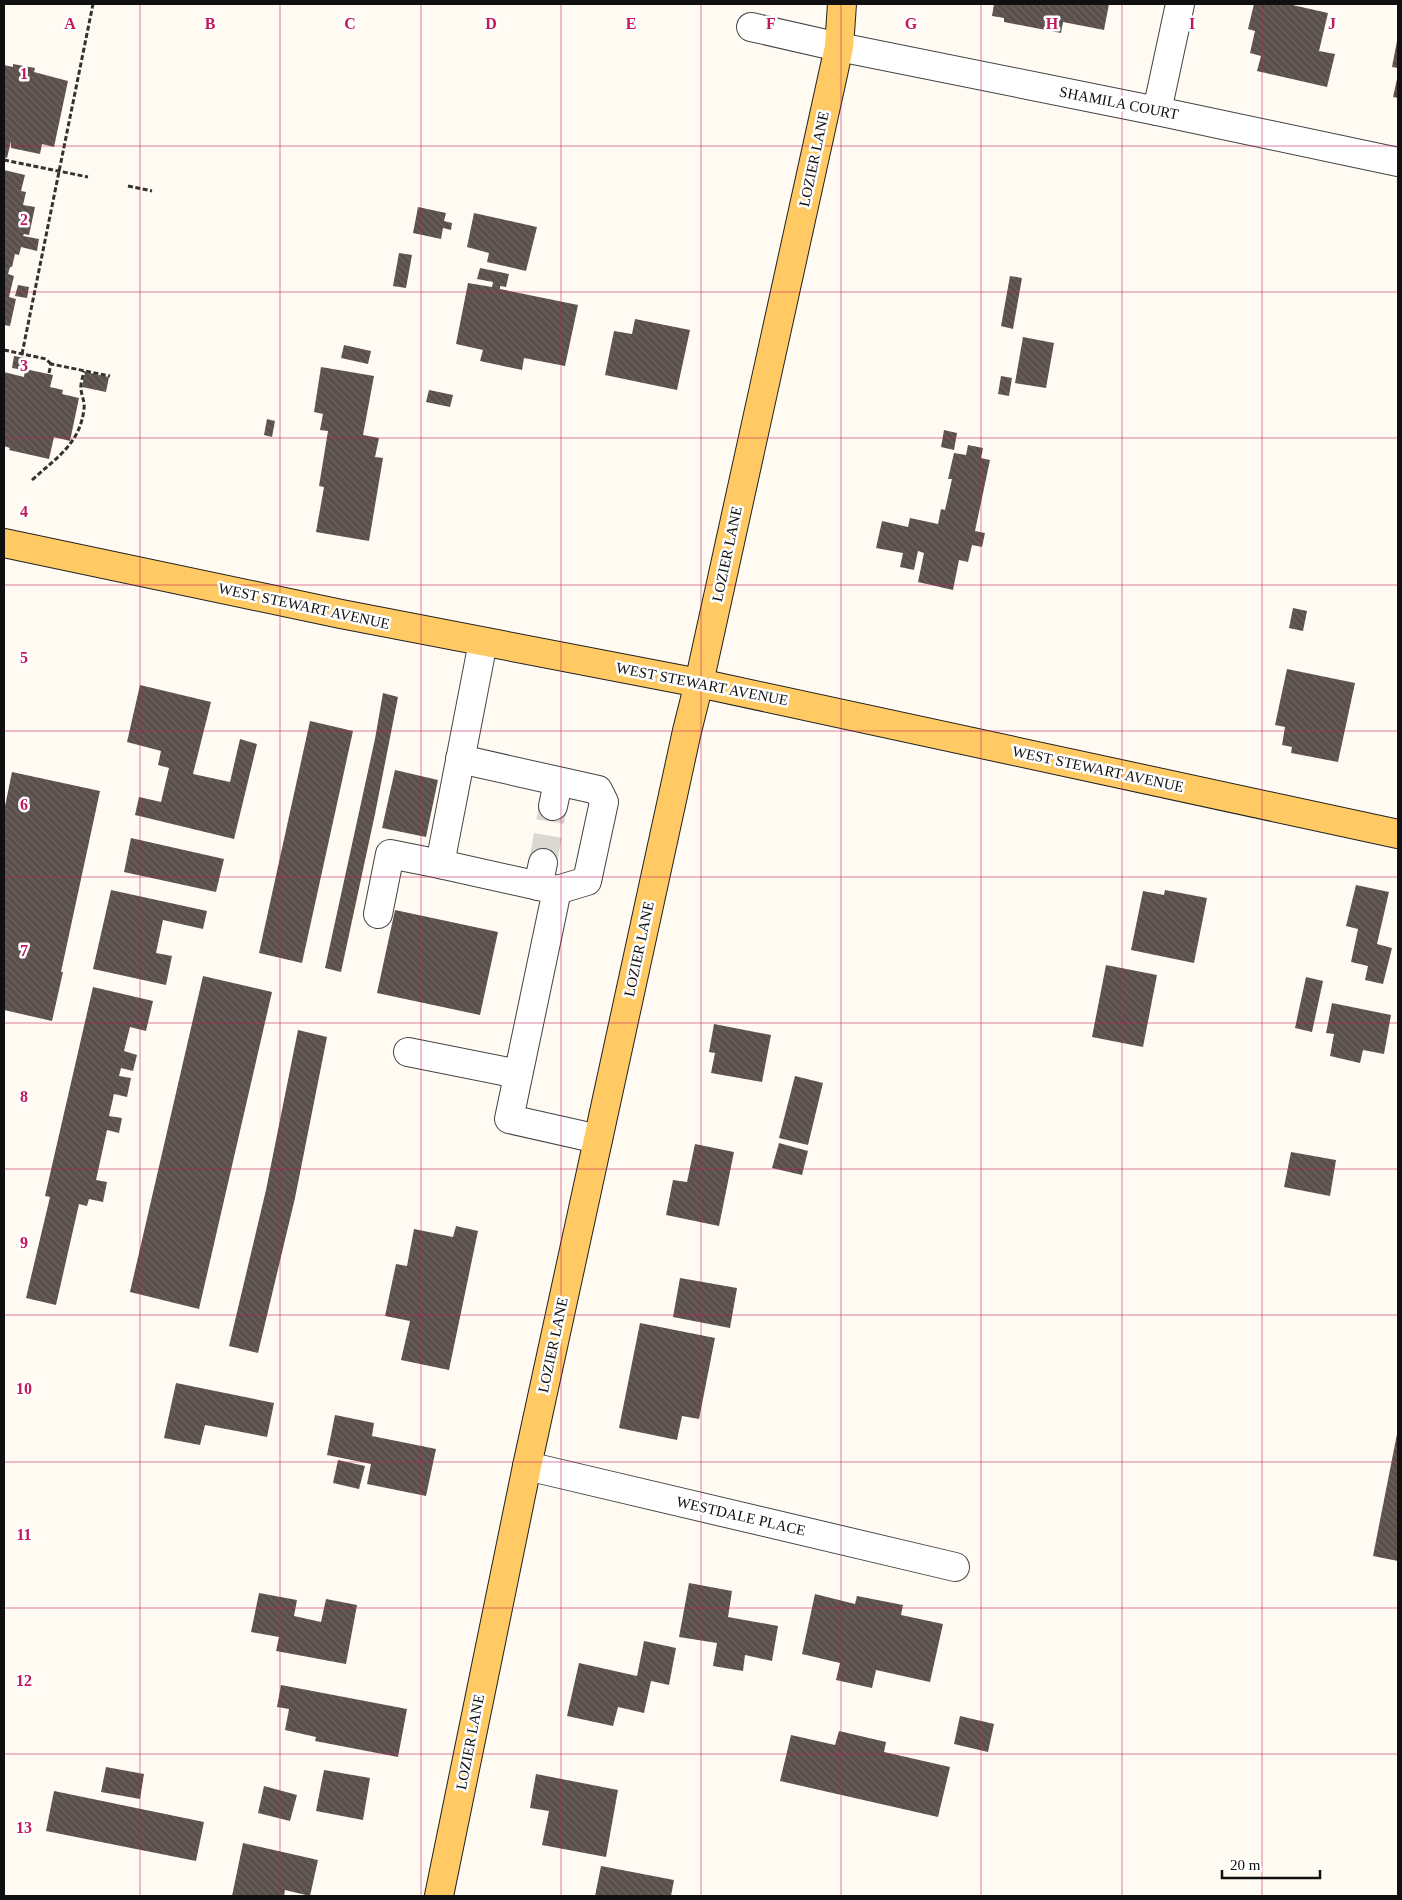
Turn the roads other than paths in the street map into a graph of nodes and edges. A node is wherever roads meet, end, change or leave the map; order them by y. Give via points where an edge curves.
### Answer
1 (842, 4) edge
2 (1180, 4) edge
3 (751, 27) dead end
4 (839, 47) junction
5 (1157, 111) junction
6 (1398, 162) edge
7 (4, 542) edge
8 (483, 642) junction
9 (699, 683) junction
10 (460, 759) junction
11 (1398, 834) edge
12 (446, 865) junction
13 (546, 880) junction
14 (378, 914) dead end
15 (408, 1052) dead end
16 (518, 1074) junction
17 (598, 1139) junction
18 (526, 1466) junction
19 (955, 1567) dead end
20 (439, 1896) edge

1 - 4 main road, LOZIER LANE
2 - 5 street
3 - 4 street, SHAMILA COURT
4 - 5 street, SHAMILA COURT
4 - 9 main road, LOZIER LANE
5 - 6 street, SHAMILA COURT
7 - 8 main road, WEST STEWART AVENUE
8 - 9 main road, WEST STEWART AVENUE
8 - 10 street
9 - 11 main road, WEST STEWART AVENUE
9 - 17 main road, LOZIER LANE
10 - 12 street via 440,864
10 - 13 street via 556,795 598,790 604,802 587,880
12 - 13 street
12 - 14 street via 390,854
13 - 16 street
15 - 16 street
16 - 17 street via 509,1119
17 - 18 main road, LOZIER LANE
18 - 19 street, WESTDALE PLACE
18 - 20 main road, LOZIER LANE

